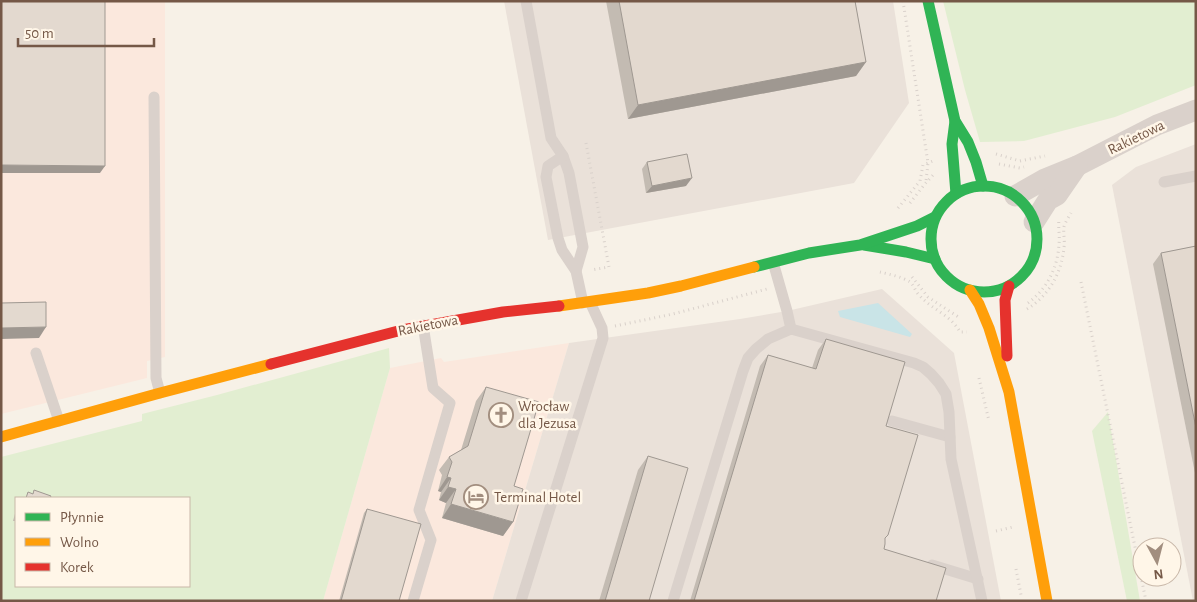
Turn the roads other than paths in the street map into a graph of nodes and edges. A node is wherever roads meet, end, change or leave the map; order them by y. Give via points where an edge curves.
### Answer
1 (526, 1) edge
2 (928, 1) edge
3 (154, 97) dead end
4 (1196, 110) edge
5 (956, 121) junction
6 (564, 156) junction
7 (1078, 166) junction
8 (1196, 176) edge
9 (1164, 182) dead end
10 (984, 186) junction
11 (956, 194) junction
12 (1015, 196) junction
13 (935, 217) junction
14 (1034, 222) junction
15 (860, 245) junction
16 (935, 259) junction
17 (773, 262) junction
18 (576, 271) junction
19 (1009, 286) junction
20 (970, 290) junction
21 (587, 302) junction
22 (423, 325) junction
23 (791, 329) junction
24 (36, 353) dead end
25 (1009, 392) junction
26 (160, 393) junction
27 (59, 421) junction
28 (892, 421) edge
29 (1, 436) edge
30 (950, 437) junction
31 (921, 562) edge
32 (978, 579) junction
33 (413, 601) edge
34 (521, 601) edge
35 (673, 601) edge
36 (982, 601) edge
37 (1047, 601) edge

1 - 6 lane via 551,138
2 - 5 street
3 - 26 lane via 156,378
4 - 7 street, Rakietowa via 1157,125
5 - 10 street via 968,142
5 - 11 street via 952,144
6 - 18 lane via 583,246
6 - 18 lane via 548,166 546,177 562,250
7 - 12 street, Rakietowa
7 - 14 street, Rakietowa via 1057,195 1048,200
8 - 9 lane
10 - 11 street
10 - 12 street
11 - 13 street
12 - 14 street via 1027,207
13 - 15 street, Rakietowa
13 - 16 street via 930,238
14 - 19 street via 1037,237 1030,265
15 - 16 street, Rakietowa
15 - 17 street, Rakietowa
16 - 20 street via 949,278
17 - 21 street, Rakietowa via 681,286
17 - 23 lane
18 - 21 lane
19 - 20 street via 983,292
19 - 25 street via 1005,300
20 - 25 street via 980,304
21 - 22 street, Rakietowa
21 - 34 lane via 604,338
22 - 26 street, Rakietowa
22 - 33 lane via 434,388 450,403 419,510 431,540
23 - 30 lane via 923,367 946,394
23 - 35 lane via 768,338 748,358
24 - 27 lane
25 - 37 street
26 - 27 street, Rakietowa
27 - 29 street, Rakietowa
28 - 30 lane
30 - 32 lane via 951,459
31 - 32 lane
32 - 36 lane

